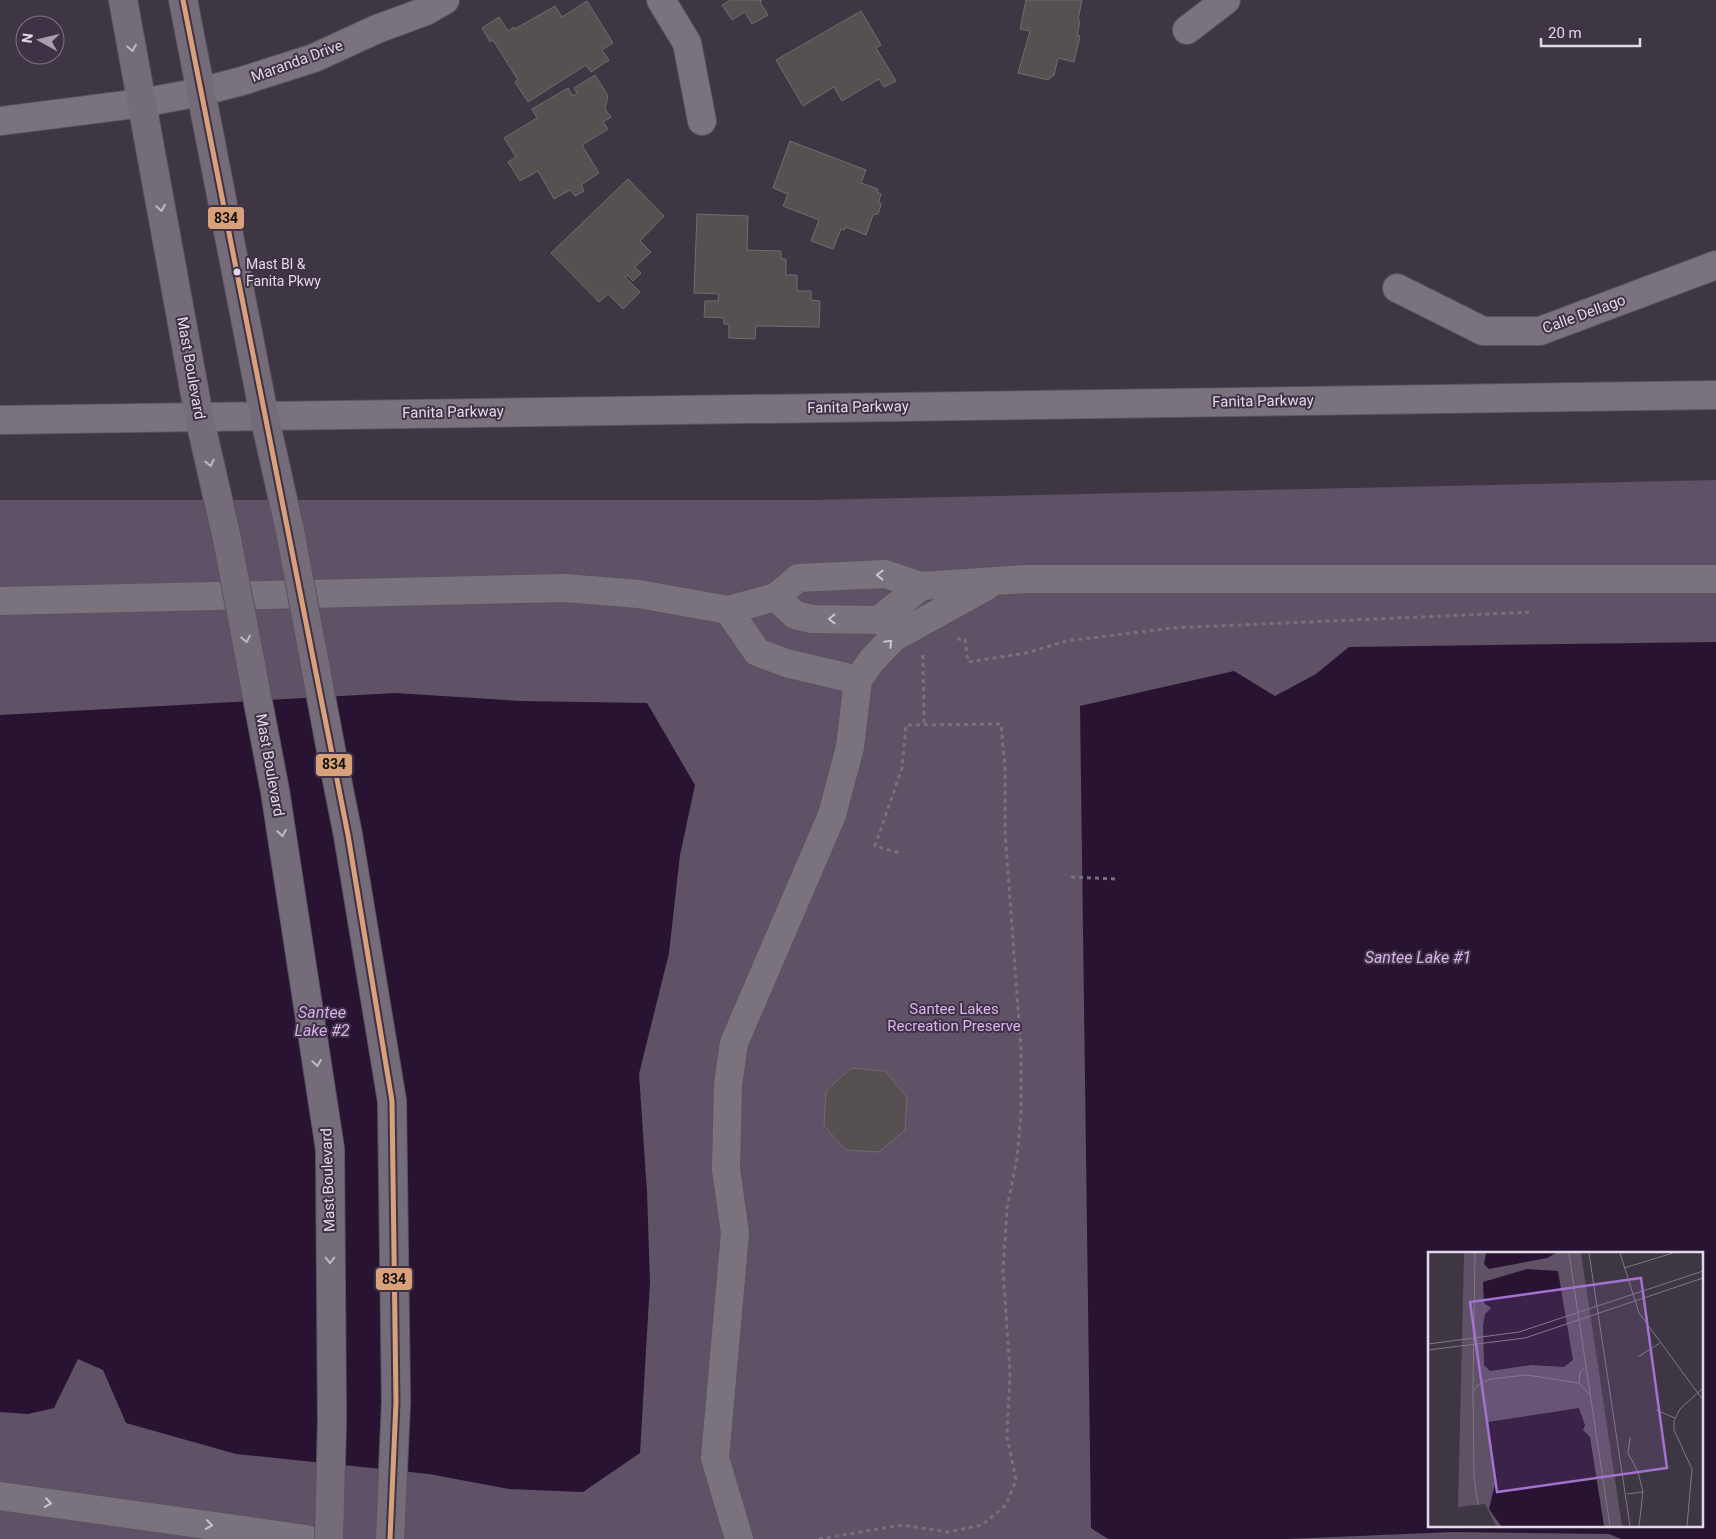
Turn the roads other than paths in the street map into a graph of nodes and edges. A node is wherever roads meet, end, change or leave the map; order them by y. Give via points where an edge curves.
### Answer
1 (123, 0) edge
2 (183, 0) edge
3 (445, 0) edge
4 (661, 0) edge
5 (1226, 0) edge
6 (1188, 30) dead end
7 (200, 92) junction
8 (142, 103) junction
9 (0, 121) edge
10 (702, 121) dead end
11 (1716, 266) edge
12 (1398, 288) dead end
13 (1716, 395) edge
14 (264, 415) junction
15 (199, 416) junction
16 (0, 420) edge
17 (1716, 579) edge
18 (997, 581) junction
19 (921, 586) junction
20 (776, 597) junction
21 (0, 600) edge
22 (728, 610) junction
23 (858, 680) junction
24 (0, 1496) edge
25 (306, 1539) edge
26 (329, 1539) edge
27 (390, 1539) edge
28 (739, 1539) edge

1 -> 8 main road, Mast Boulevard
2 - 7 main road
3 - 7 street, Maranda Drive via 314,58
4 - 10 street via 686,43
5 - 6 street
7 - 8 street, Maranda Drive
7 - 14 main road
8 - 9 street, Maranda Drive
8 -> 15 main road, Mast Boulevard
11 - 12 street, Calle Dellago via 1540,331 1483,331
13 - 14 street, Fanita Parkway
14 - 15 street, Fanita Parkway
14 - 27 main road, bridge via 290,532 348,835 392,1101 396,1402
15 - 16 street, Fanita Parkway
15 -> 26 main road, Mast Boulevard, bridge via 227,540 275,791 330,1148 332,1421
17 - 18 street
18 - 19 street
23 -> 18 street via 893,638
19 -> 20 street via 885,574 798,578
19 -> 20 street via 879,620 812,619 795,615
20 - 22 street
21 - 22 street via 565,588 639,594
22 - 23 street via 758,652 786,664
23 - 28 street via 850,747 832,814 734,1043 728,1084 726,1169 735,1233 715,1458
24 -> 25 street

